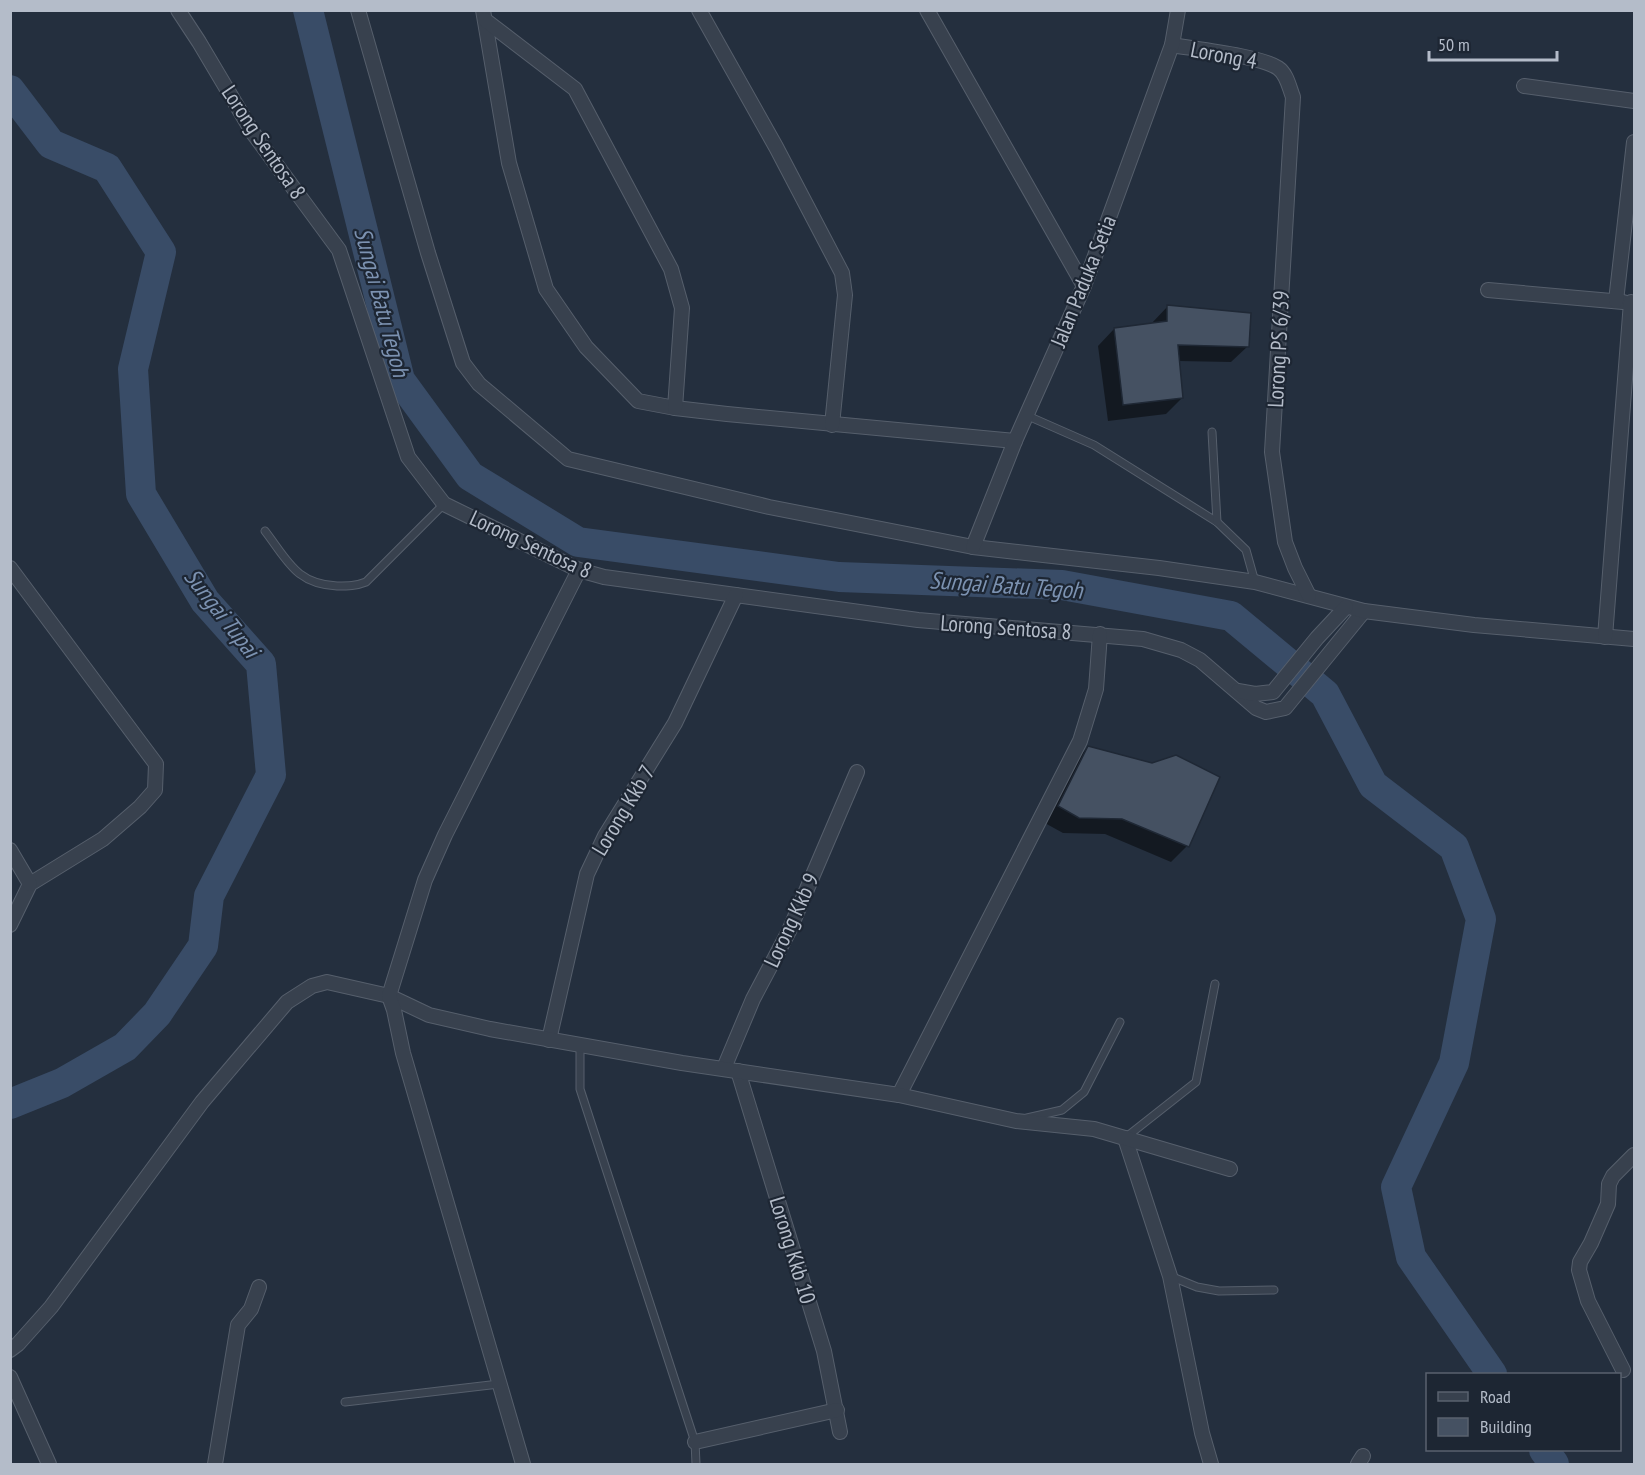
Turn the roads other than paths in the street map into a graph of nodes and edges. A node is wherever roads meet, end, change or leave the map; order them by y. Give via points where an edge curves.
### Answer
1 (178, 10) edge
2 (358, 10) edge
3 (699, 10) edge
4 (927, 10) edge
5 (1178, 10) edge
6 (484, 15) edge
7 (1172, 45) junction
8 (1524, 87) dead end
9 (1293, 97) joint
10 (1635, 101) edge
11 (1635, 142) edge
12 (1084, 286) junction
13 (1488, 290) dead end
14 (1616, 301) junction
15 (1633, 303) edge
16 (675, 408) junction
17 (1028, 416) junction
18 (832, 425) junction
19 (1212, 432) dead end
20 (1015, 441) junction
21 (444, 504) junction
22 (1217, 522) junction
23 (265, 531) dead end
24 (973, 547) junction
25 (10, 568) edge
26 (579, 570) junction
27 (1255, 582) junction
28 (736, 594) junction
29 (1310, 596) junction
30 (1346, 607) junction
31 (1364, 610) junction
32 (1100, 634) junction
33 (1605, 637) junction
34 (1635, 639) edge
35 (1238, 691) junction
36 (858, 772) dead end
37 (10, 850) edge
38 (30, 884) junction
39 (10, 925) edge
40 (1215, 984) dead end
41 (389, 996) junction
42 (1120, 1022) dead end
43 (549, 1040) junction
44 (580, 1045) junction
45 (724, 1068) junction
46 (738, 1071) junction
47 (899, 1095) junction
48 (1016, 1121) junction
49 (1125, 1138) junction
50 (1635, 1155) edge
51 (1230, 1169) dead end
52 (1170, 1276) junction
53 (258, 1287) dead end
54 (1274, 1290) dead end
55 (10, 1350) edge
56 (1623, 1370) dead end
57 (10, 1377) edge
58 (499, 1384) junction
59 (345, 1402) dead end
60 (837, 1410) junction
61 (840, 1432) dead end
62 (695, 1442) junction
63 (49, 1464) edge
64 (215, 1464) edge
65 (523, 1464) edge
66 (696, 1464) edge
67 (1211, 1464) edge

1 - 21 street, Lorong Sentosa 8 via 253,134 339,250 408,457
2 - 24 street via 463,363 479,384 568,459 769,507
3 - 18 street via 842,273 845,295
4 - 12 street
5 - 7 street, Jalan Paduka Setia
6 - 16 street via 575,89 671,269 682,308
6 - 16 street via 509,163 546,289 586,347 638,400
7 - 9 street, Lorong 4 via 1279,68
7 - 12 street, Jalan Paduka Setia
8 - 10 street
9 - 29 street, Lorong PS 6/39 via 1272,452 1285,542
11 - 14 street
12 - 17 street, Jalan Paduka Setia
13 - 14 street
14 - 15 street
15 - 33 street
16 - 18 street
17 - 20 street, Jalan Paduka Setia
17 - 22 lane via 1094,445
18 - 20 street
19 - 22 lane
20 - 24 street, Jalan Paduka Setia
21 - 23 lane via 366,582 351,586 323,585 305,579
21 - 26 street, Lorong Sentosa 8
22 - 27 lane via 1246,550
24 - 27 street
25 - 38 street via 156,764 157,771 155,790 140,807 103,839
26 - 28 street, Lorong Sentosa 8 via 604,577
26 - 41 street via 445,835 425,880
27 - 29 street
28 - 32 street, Lorong Sentosa 8 via 918,620
28 - 43 street, Lorong Kkb 7 via 675,723 593,859
29 - 30 street
30 - 31 street
30 - 35 street via 1273,692
31 - 33 street
31 - 35 street, Lorong Sentosa 8 via 1285,708 1266,712
32 - 35 street, Lorong Sentosa 8 via 1143,639 1181,650
32 - 47 street via 1096,689 1080,741
33 - 34 street
36 - 45 street, Lorong Kkb 9
37 - 38 street
38 - 39 street
40 - 49 lane via 1196,1082
41 - 43 street via 429,1015
41 - 55 street via 327,982 312,986 287,1002 202,1102 51,1307
41 - 58 street
42 - 48 lane via 1084,1092 1062,1110
43 - 44 street
44 - 45 street
44 - 62 lane via 580,1089
45 - 46 street
46 - 47 street
46 - 60 street, Lorong Kkb 10 via 824,1351
47 - 48 street
48 - 49 street via 1094,1129
49 - 51 street
49 - 52 street
50 - 56 street via 1609,1184 1608,1204 1579,1270 1588,1301
52 - 54 lane via 1219,1291
52 - 67 street
53 - 64 street via 251,1310 238,1325
57 - 63 street
58 - 59 lane
58 - 65 street
60 - 61 street, Lorong Kkb 10
60 - 62 street
62 - 66 lane

